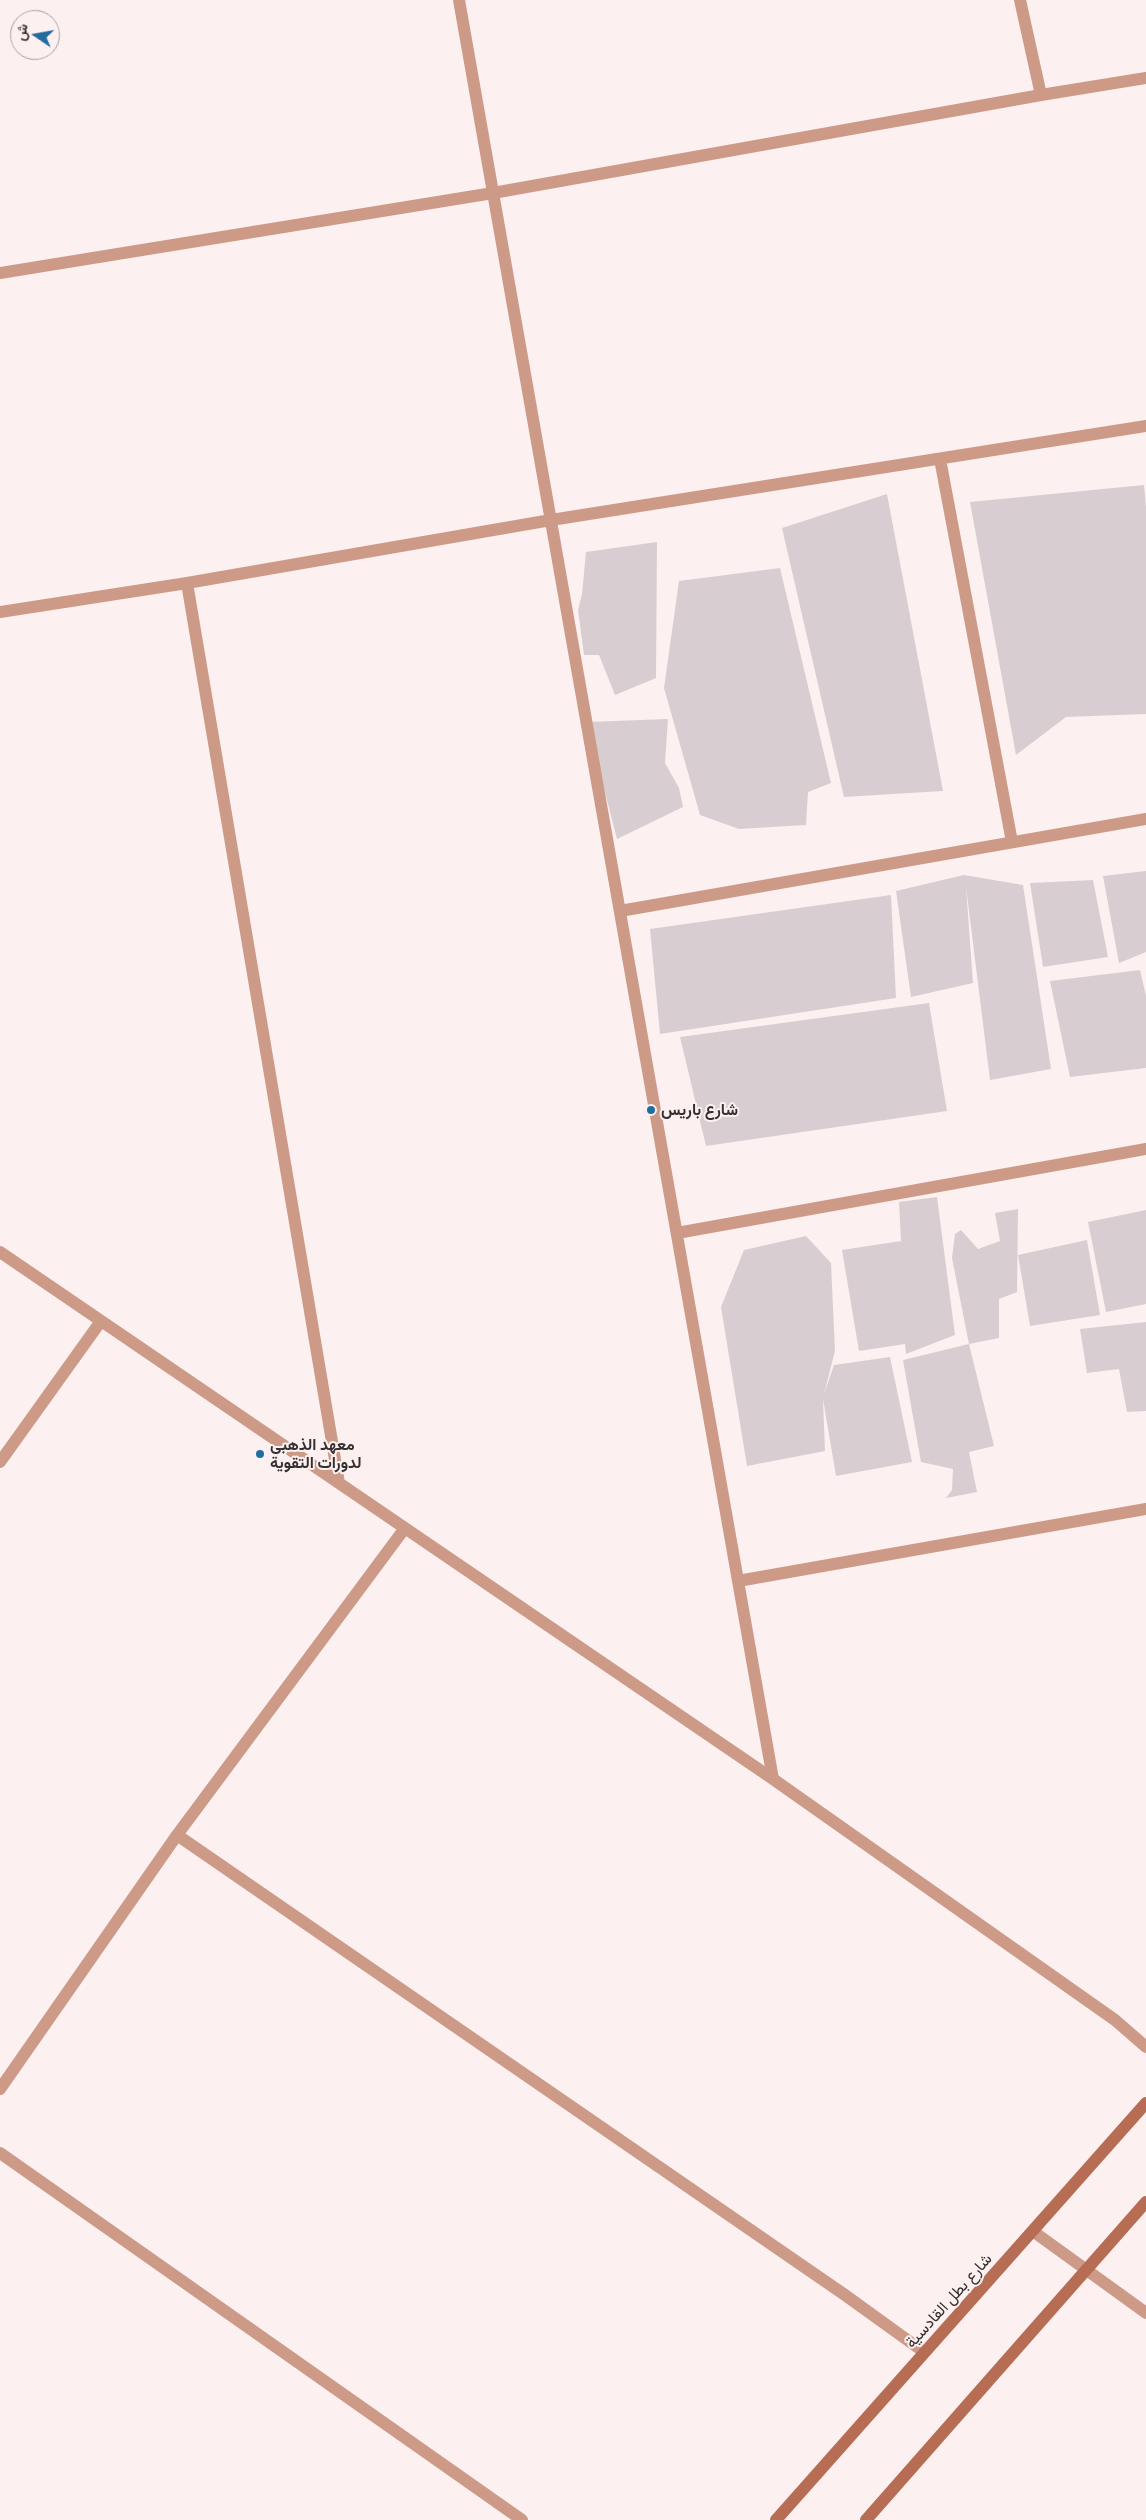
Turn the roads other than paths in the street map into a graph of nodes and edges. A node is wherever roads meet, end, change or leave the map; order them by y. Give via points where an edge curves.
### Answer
1 (459, 0) edge
2 (1020, 0) edge
3 (1146, 78) edge
4 (1041, 95) junction
5 (493, 193) junction
6 (0, 274) edge
7 (1146, 426) edge
8 (940, 458) junction
9 (551, 520) junction
10 (187, 583) junction
11 (0, 612) edge
12 (1146, 819) edge
13 (1012, 842) junction
14 (620, 911) junction
15 (1146, 1149) edge
16 (677, 1233) junction
17 (0, 1252) edge
18 (101, 1321) junction
19 (0, 1462) edge
20 (339, 1483) junction
21 (1146, 1510) edge
22 (405, 1528) junction
23 (738, 1581) junction
24 (773, 1779) junction
25 (177, 1835) junction
26 (1146, 2047) edge
27 (0, 2089) edge
28 (1146, 2103) edge
29 (0, 2153) edge
30 (1146, 2202) edge
31 (1034, 2232) junction
32 (1086, 2268) junction
33 (1146, 2313) edge
34 (924, 2352) junction
35 (522, 2520) edge
36 (776, 2520) edge
37 (866, 2520) edge

1 - 5 street
2 - 4 street
3 - 4 street
4 - 5 street
5 - 6 street
5 - 9 street
7 - 8 street
8 - 9 street
8 - 13 street
9 - 10 street
9 - 14 street
10 - 11 street
10 - 20 street
12 - 13 street
13 - 14 street
14 - 16 street
15 - 16 street
16 - 23 street
17 - 18 street
18 - 19 street
18 - 20 street
20 - 22 street
21 - 23 street
22 - 24 street
22 - 25 street
23 - 24 street
24 - 26 street via 1115,2020
25 - 27 street
25 - 34 street
28 - 31 street, شارع بطل القادسية
29 - 35 street
30 - 32 street
31 - 32 street
31 - 34 street, شارع بطل القادسية
32 - 33 street
32 - 37 street
34 - 36 street, شارع بطل القادسية

